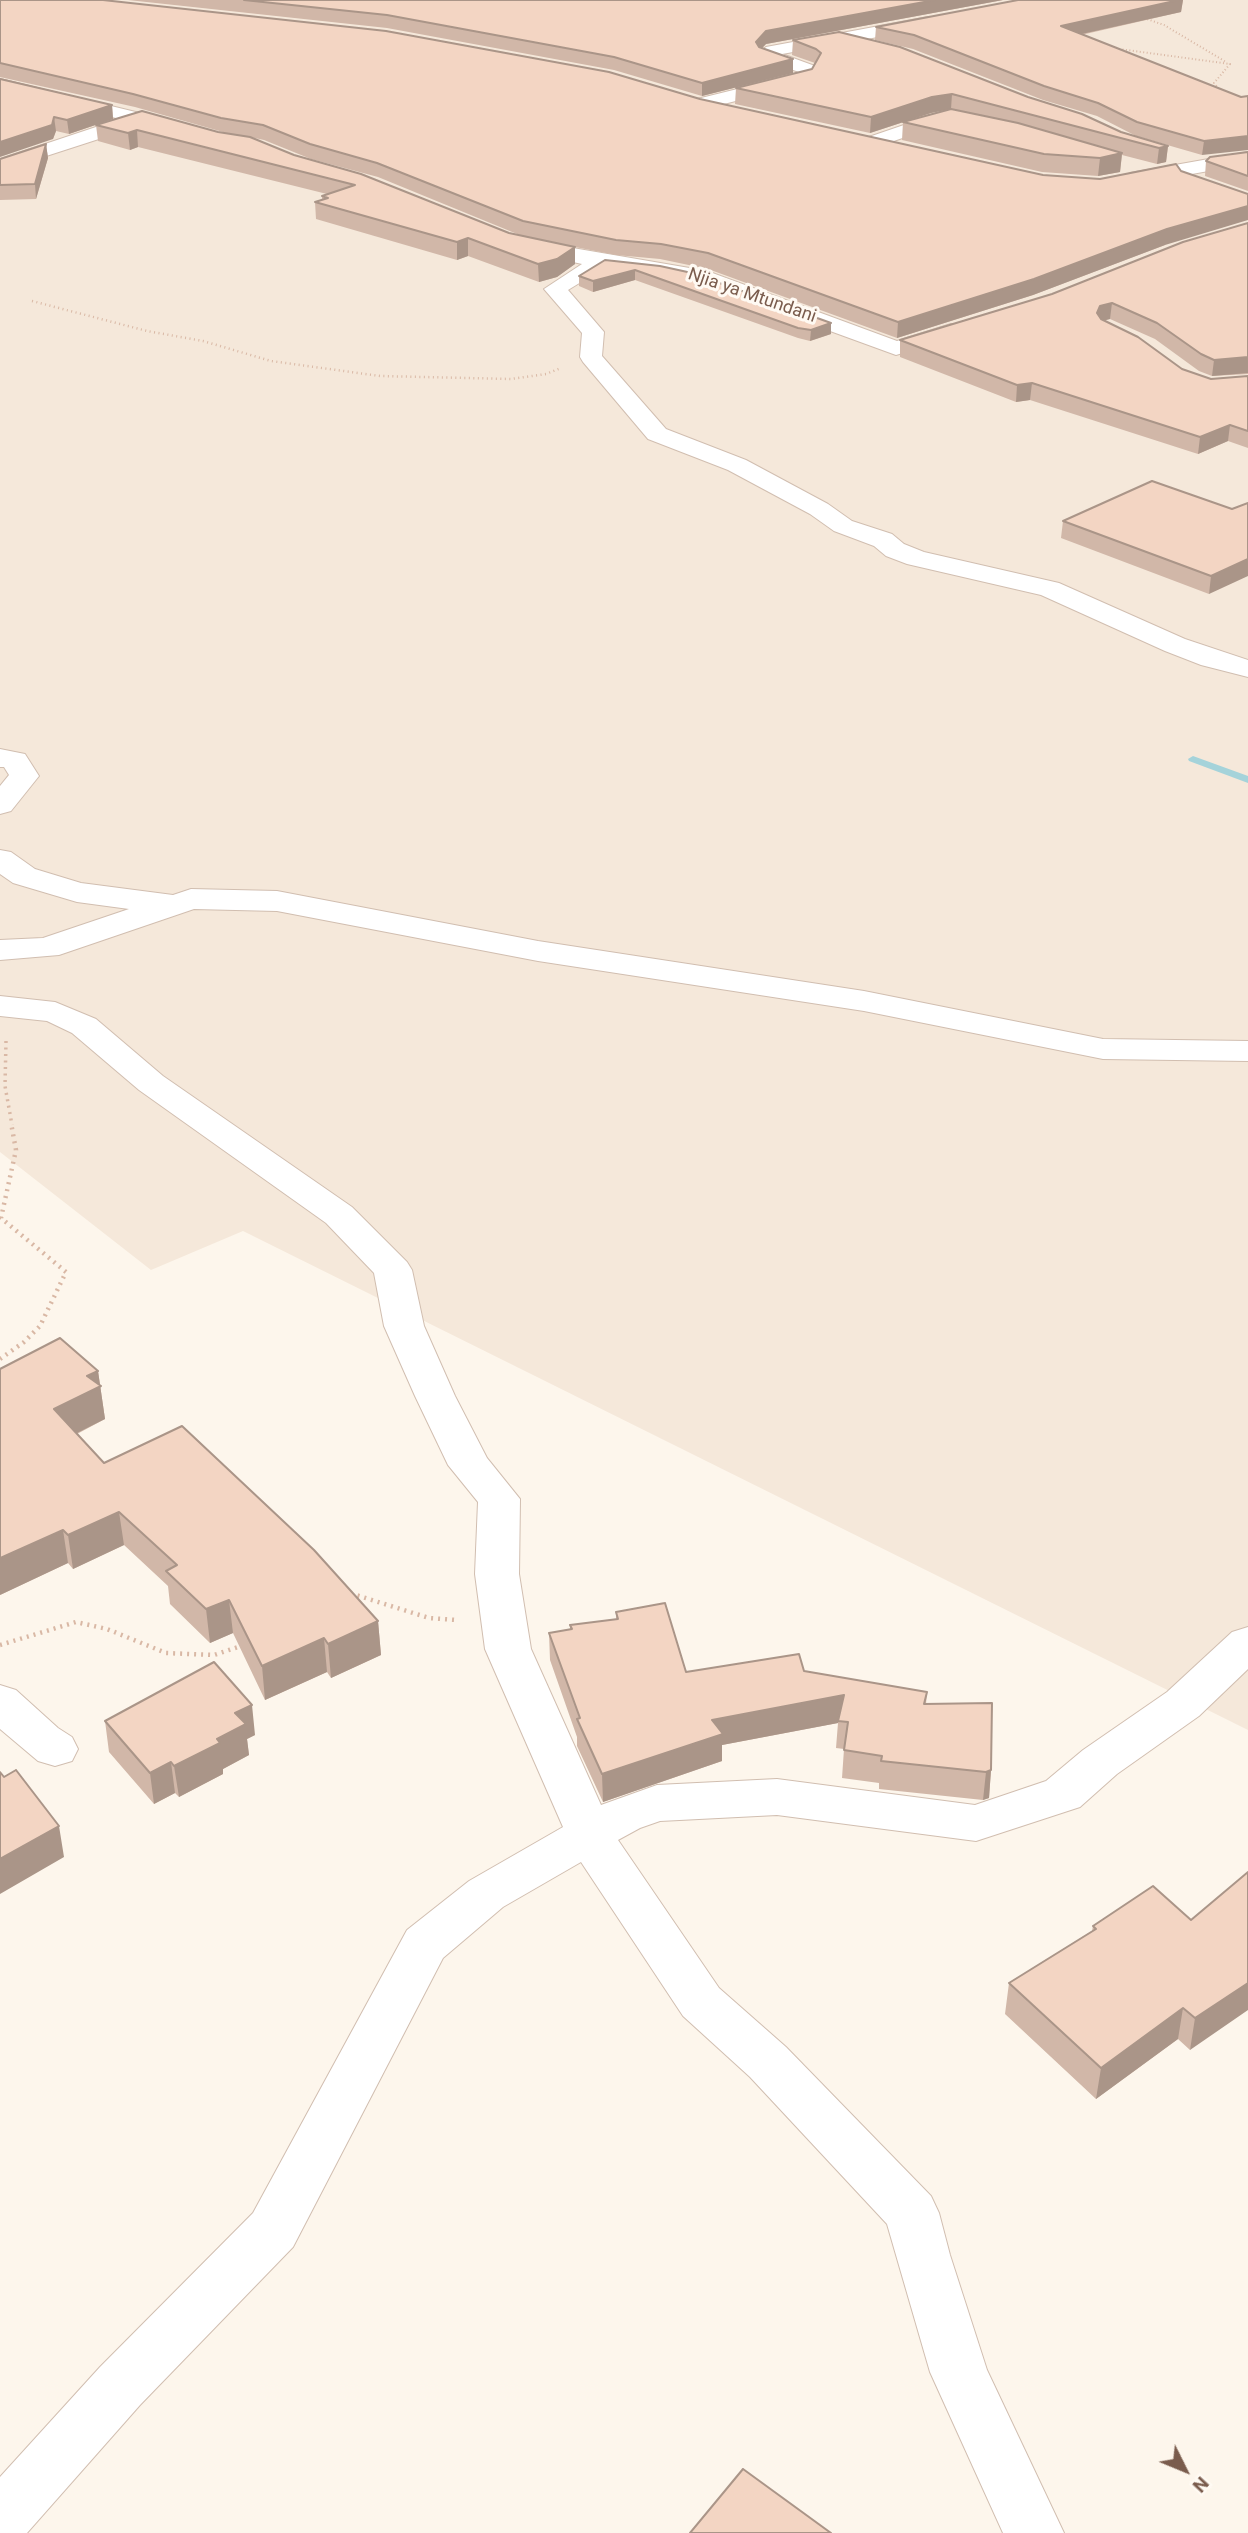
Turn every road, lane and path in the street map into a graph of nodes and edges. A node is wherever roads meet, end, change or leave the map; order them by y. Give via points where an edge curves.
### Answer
1 (1139, 16) edge
2 (950, 18) edge
3 (838, 40) junction
4 (1106, 47) edge
5 (894, 52) edge
6 (1230, 64) junction
7 (0, 84) edge
8 (1223, 94) edge
9 (738, 113) edge
10 (140, 119) junction
11 (972, 124) edge
12 (200, 135) edge
13 (908, 152) edge
14 (1168, 154) edge
15 (1248, 158) edge
16 (1116, 162) edge
17 (1201, 164) junction
18 (0, 165) edge
19 (1156, 174) junction
20 (1109, 183) edge
21 (1202, 185) edge
22 (505, 239) edge
23 (601, 261) junction
24 (32, 301) dead end
25 (972, 324) edge
26 (591, 357) junction
27 (1248, 669) edge
28 (0, 758) edge
29 (0, 805) edge
30 (0, 859) edge
31 (191, 899) junction
32 (0, 950) edge
33 (2, 1004) edge
34 (1248, 1051) edge
35 (0, 1359) edge
36 (344, 1600) edge
37 (504, 1618) junction
38 (1248, 1643) edge
39 (247, 1644) edge
40 (0, 1645) edge
41 (0, 1702) edge
42 (55, 1749) dead end
43 (590, 1834) junction
44 (0, 2520) edge
45 (1034, 2533) edge

1 - 6 path via 1164,25
2 - 3 street
3 - 5 street
3 - 9 street via 767,55 808,70 805,78 693,102
4 - 6 path
6 - 8 path via 1214,83
7 - 10 street
10 - 12 street
10 - 18 street
11 - 13 street via 939,119 861,142
14 - 17 street
15 - 17 street
16 - 19 street
17 - 19 street
17 - 21 street via 1187,179
19 - 20 street
22 - 23 street, Njia ya Mtundani
23 - 25 street, Njia ya Mtundani via 699,275 896,348
23 - 26 street via 555,289 593,332
24 - 26 path via 271,361 380,376 511,379 546,374
26 - 27 street via 657,434 737,465 843,526 916,558 1050,589 1175,645
28 - 29 street via 14,760 24,776
30 - 31 street via 24,876 77,892 144,902
31 - 32 street via 47,948
31 - 34 street via 277,901 538,951 864,1001 1103,1049
33 - 35 path via 5,1086 16,1150 1,1218 66,1272 40,1326
33 - 37 street via 55,1012 84,1026 151,1083 339,1215 393,1270 404,1326 435,1396 469,1465 499,1499 497,1574
36 - 37 path via 356,1595 429,1618
37 - 43 street via 508,1649
38 - 43 street via 1183,1704 1063,1794 976,1823 777,1797 724,1798 657,1803
39 - 40 path via 214,1655 166,1653 76,1622
41 - 42 street
43 - 44 street via 486,1894 425,1944 273,2230 120,2386
43 - 45 street via 701,2002 768,2062 912,2213 959,2372

